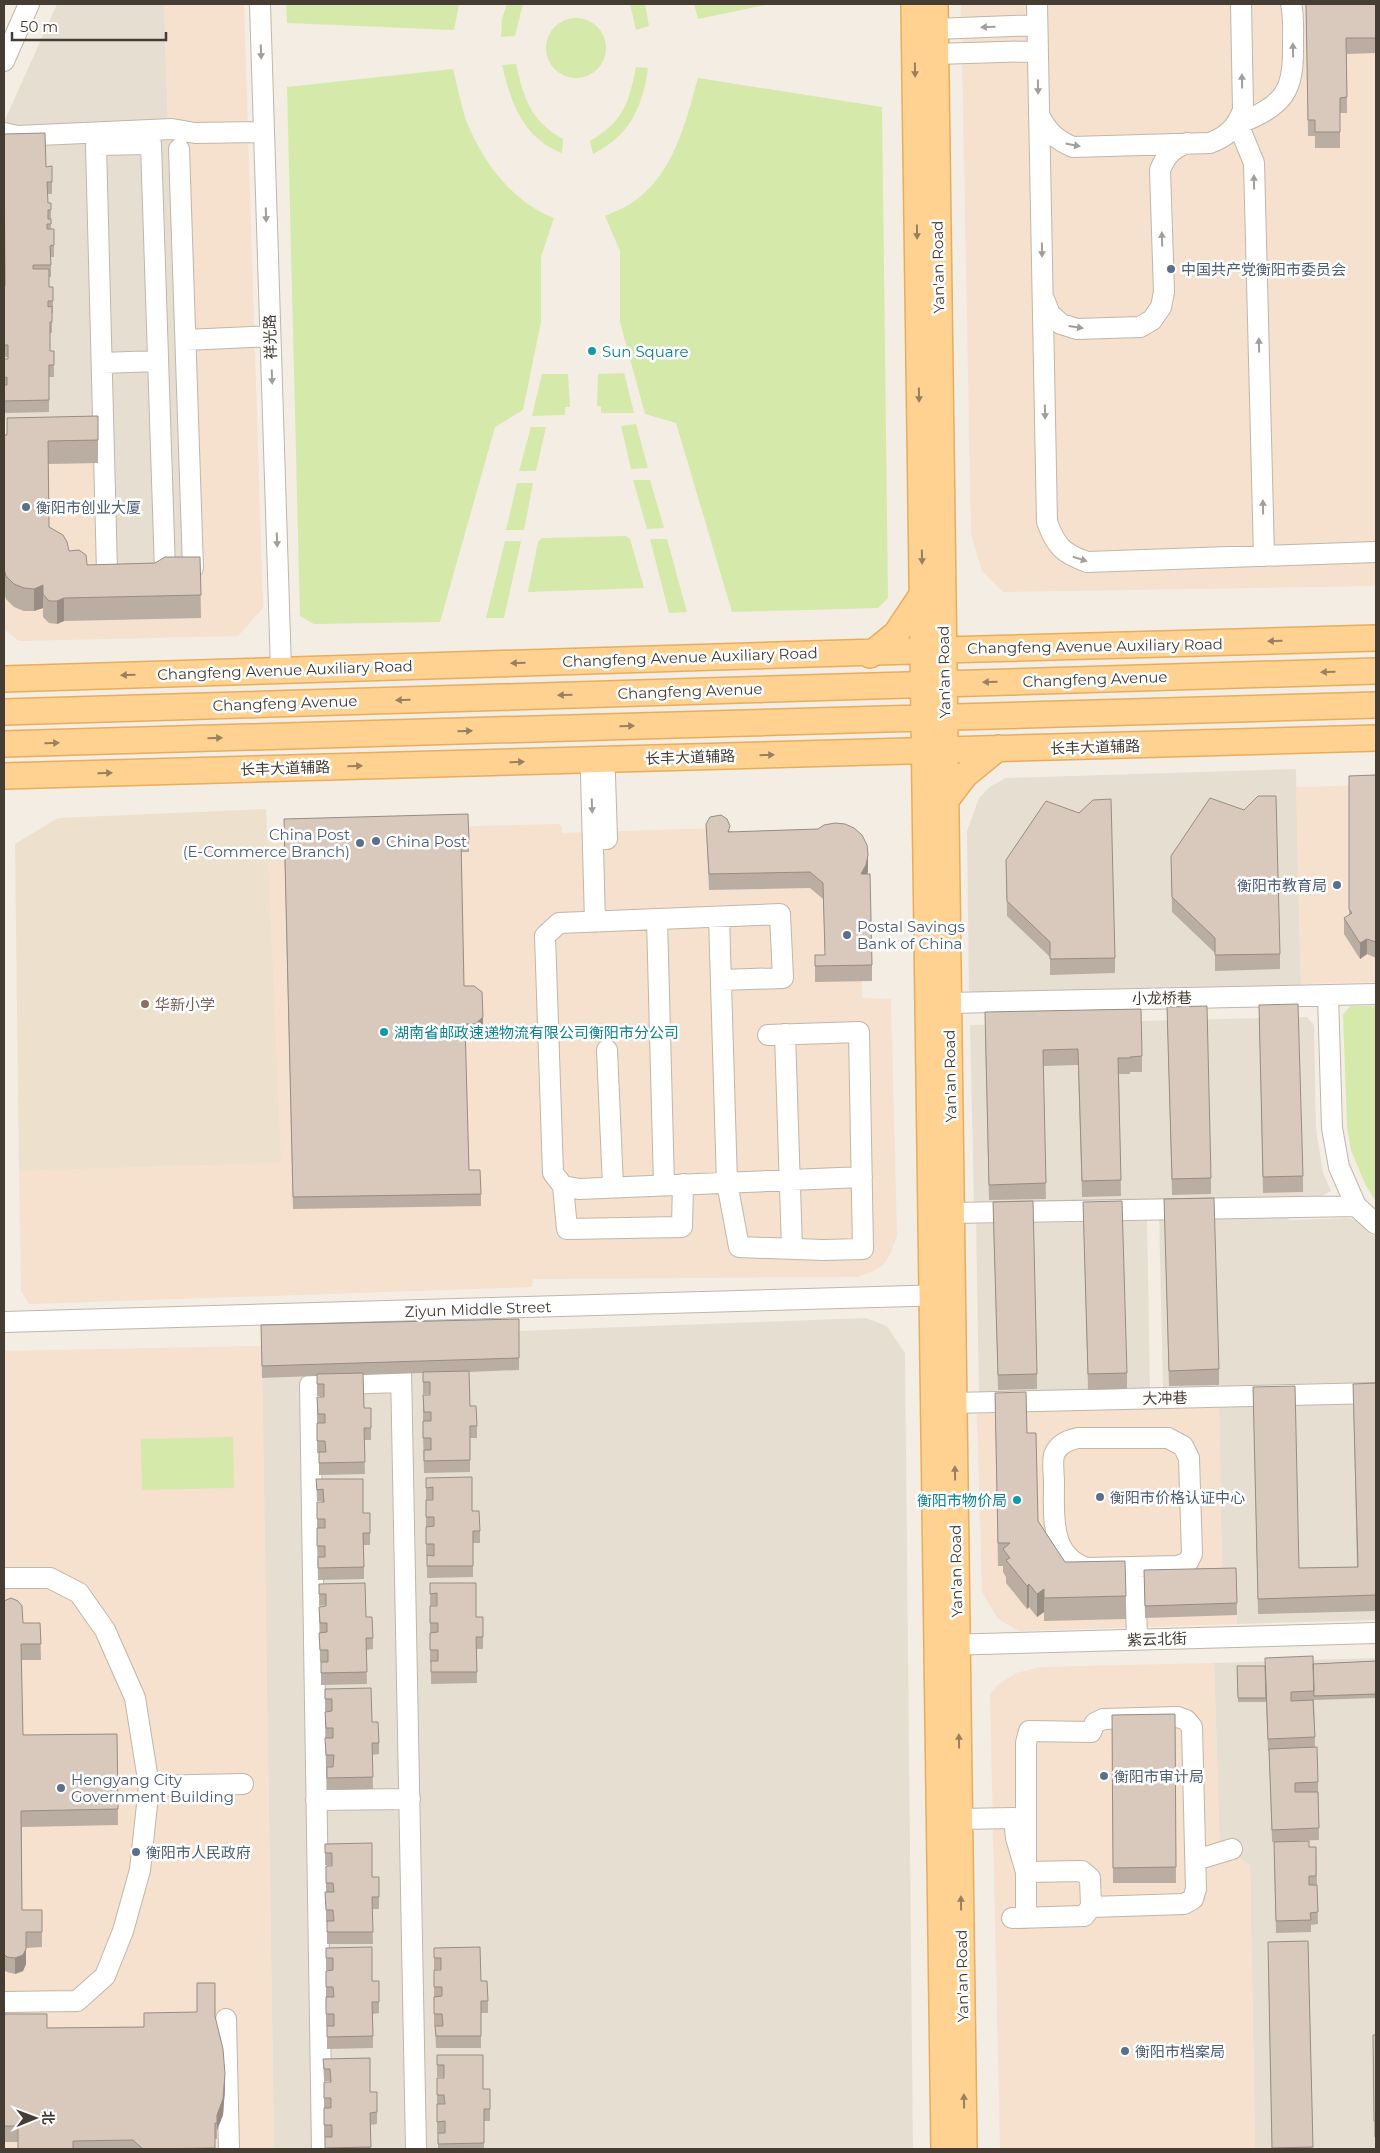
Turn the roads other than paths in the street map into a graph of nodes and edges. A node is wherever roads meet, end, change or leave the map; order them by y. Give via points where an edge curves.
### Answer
1 (29, 4) edge
2 (260, 4) edge
3 (914, 4) edge
4 (934, 4) edge
5 (1036, 4) edge
6 (1241, 4) edge
7 (1291, 4) edge
8 (1037, 25) junction
9 (928, 41) junction
10 (1038, 50) junction
11 (4, 61) edge
12 (1039, 115) junction
13 (1238, 124) junction
14 (4, 132) edge
15 (264, 132) junction
16 (1187, 143) junction
17 (180, 149) dead end
18 (1043, 298) junction
19 (270, 336) junction
20 (186, 340) junction
21 (158, 361) junction
22 (102, 363) junction
23 (103, 427) junction
24 (83, 428) edge
25 (1376, 552) edge
26 (1264, 556) junction
27 (193, 568) edge
28 (165, 570) edge
29 (107, 571) edge
30 (932, 595) junction
31 (1376, 638) edge
32 (1027, 647) junction
33 (933, 650) junction
34 (875, 652) junction
35 (281, 670) junction
36 (1376, 671) edge
37 (4, 679) edge
38 (934, 684) junction
39 (811, 688) junction
40 (597, 694) junction
41 (364, 701) junction
42 (224, 705) junction
43 (1376, 705) edge
44 (4, 712) edge
45 (1058, 714) junction
46 (934, 718) junction
47 (1376, 738) edge
48 (4, 744) edge
49 (598, 744) junction
50 (994, 750) junction
51 (934, 751) junction
52 (866, 752) junction
53 (4, 776) edge
54 (935, 800) junction
55 (719, 917) junction
56 (658, 919) junction
57 (602, 921) junction
58 (721, 980) junction
59 (1376, 994) edge
60 (1328, 995) junction
61 (948, 1003) junction
62 (607, 1050) dead end
63 (862, 1177) junction
64 (790, 1180) junction
65 (727, 1183) junction
66 (674, 1185) junction
67 (563, 1186) junction
68 (613, 1187) junction
69 (1356, 1206) junction
70 (952, 1213) junction
71 (1376, 1224) edge
72 (792, 1249) junction
73 (942, 1295) junction
74 (4, 1322) edge
75 (400, 1329) junction
76 (401, 1382) junction
77 (1376, 1393) edge
78 (954, 1403) junction
79 (1135, 1567) junction
80 (4, 1578) edge
81 (1376, 1633) edge
82 (1137, 1640) junction
83 (947, 1645) junction
84 (243, 1784) dead end
85 (149, 1786) junction
86 (410, 1799) junction
87 (316, 1800) junction
88 (1026, 1806) junction
89 (960, 1814) junction
90 (1232, 1849) dead end
91 (1196, 1860) junction
92 (1026, 1872) junction
93 (1091, 1907) junction
94 (4, 2002) edge
95 (226, 2019) dead end
96 (229, 2149) edge
97 (322, 2149) edge
98 (416, 2149) edge
99 (944, 2149) edge
100 (964, 2149) edge

1 - 11 street
2 -> 15 street, 祥光路
3 - 9 main road, Yan'an Road
4 - 9 main road, Yan'an Road
5 - 8 street
13 -> 6 street via 1243,110
13 -> 7 street via 1264,113 1280,100 1290,82 1293,62
8 -> 9 street
8 - 10 street
9 - 10 street
9 - 30 main road, Yan'an Road
10 -> 12 street
12 -> 16 street via 1046,130 1060,142 1073,147
12 -> 18 street
13 - 16 street via 1226,136 1210,142
26 -> 13 street via 1254,163
14 - 15 street via 17,136 172,129 195,133
15 -> 19 street, 祥光路
18 -> 16 street via 1050,314 1061,324 1077,329 1140,327 1152,320 1161,307 1164,292 1160,170 1165,157
17 - 20 street
18 -> 26 street via 1047,522 1054,542 1069,556 1087,562
19 - 20 street
19 -> 35 street, 祥光路
20 - 27 street
21 - 22 street
21 - 22 street via 151,144 96,145
21 - 28 street
22 - 23 street
23 - 24 street
23 - 29 street
25 - 26 street
30 - 32 main road via 960,631 990,644
30 - 33 main road, Yan'an Road
30 - 34 main road
31 -> 32 main road, Changfeng Avenue Auxiliary Road
32 - 33 main road, Changfeng Avenue Auxiliary Road
33 - 34 main road, Changfeng Avenue Auxiliary Road
33 - 38 main road, Yan'an Road
34 -> 35 main road, Changfeng Avenue Auxiliary Road
34 - 39 main road
35 -> 37 main road, Changfeng Avenue Auxiliary Road
35 - 41 main road
35 - 42 main road
36 -> 38 main road, Changfeng Avenue
38 - 39 main road, Changfeng Avenue
38 - 46 main road, Yan'an Road
39 - 40 main road, Changfeng Avenue
40 -> 41 main road, Changfeng Avenue
40 - 49 main road
41 - 42 main road, Changfeng Avenue
42 - 44 main road, Changfeng Avenue
43 - 45 main road
45 - 46 main road
45 - 50 main road
49 -> 46 main road
46 - 51 main road, Yan'an Road
47 - 50 main road, 长丰大道辅路
48 -> 49 main road via 531,729
49 -> 52 main road, 长丰大道辅路 via 651,758
53 -> 49 main road, 长丰大道辅路
49 - 57 street via 605,775
50 - 51 main road, 长丰大道辅路
50 - 54 main road
51 - 52 main road, 长丰大道辅路
51 - 54 main road, Yan'an Road
52 - 54 main road via 894,761
54 - 61 main road, Yan'an Road
54 - 73 main road, Yan'an Road
55 - 56 street
55 - 58 street
55 - 58 street via 780,914 783,978
56 - 57 street
56 - 66 street
57 - 67 street via 560,923 545,936 553,1173
58 - 65 street
59 - 60 street, 小龙桥巷
60 - 61 street, 小龙桥巷
60 - 69 street via 1332,1128 1339,1167
61 - 70 main road, Yan'an Road
62 - 68 street
63 - 64 street
63 - 64 street via 859,1032 776,1034
63 - 72 street via 863,1249
64 - 65 street
64 - 72 street
65 - 66 street
65 - 72 street via 739,1247
66 - 67 street via 682,1227 567,1229
66 - 68 street
67 - 68 street
69 - 70 street
69 - 71 street
70 - 73 main road, Yan'an Road
73 - 75 street, Ziyun Middle Street
73 - 78 main road, Yan'an Road
73 - 83 main road, Yan'an Road
74 - 75 street, Ziyun Middle Street
75 - 76 street
76 - 86 street
76 - 87 street via 310,1385
77 - 78 street, 大冲巷
83 -> 78 main road, Yan'an Road
79 - 79 street via 1178,1566 1188,1562 1192,1554 1189,1458 1186,1452 1168,1438 1078,1438 1064,1442 1054,1455 1053,1524 1058,1542 1075,1564 1087,1568
79 - 82 street
80 - 85 street via 50,1578 78,1593 105,1630 135,1698
81 - 82 street, 紫云北街
82 - 83 street, 紫云北街
89 -> 83 main road, Yan'an Road
83 - 99 main road, Yan'an Road
84 - 85 street
85 - 94 street via 140,1870 123,1931 105,1976 77,2001
86 - 87 street
86 - 98 street
87 - 97 street
88 - 89 street
88 - 91 street via 1026,1743 1029,1731 1091,1732 1095,1723 1103,1719 1178,1717 1192,1727
88 - 92 street
89 - 92 street via 1014,1818
100 -> 89 main road, Yan'an Road
90 - 91 street
91 - 93 street via 1196,1889 1193,1899 1184,1904
92 - 93 street via 1082,1871 1090,1878
92 - 93 street via 1019,1918 1084,1916
95 - 96 street

